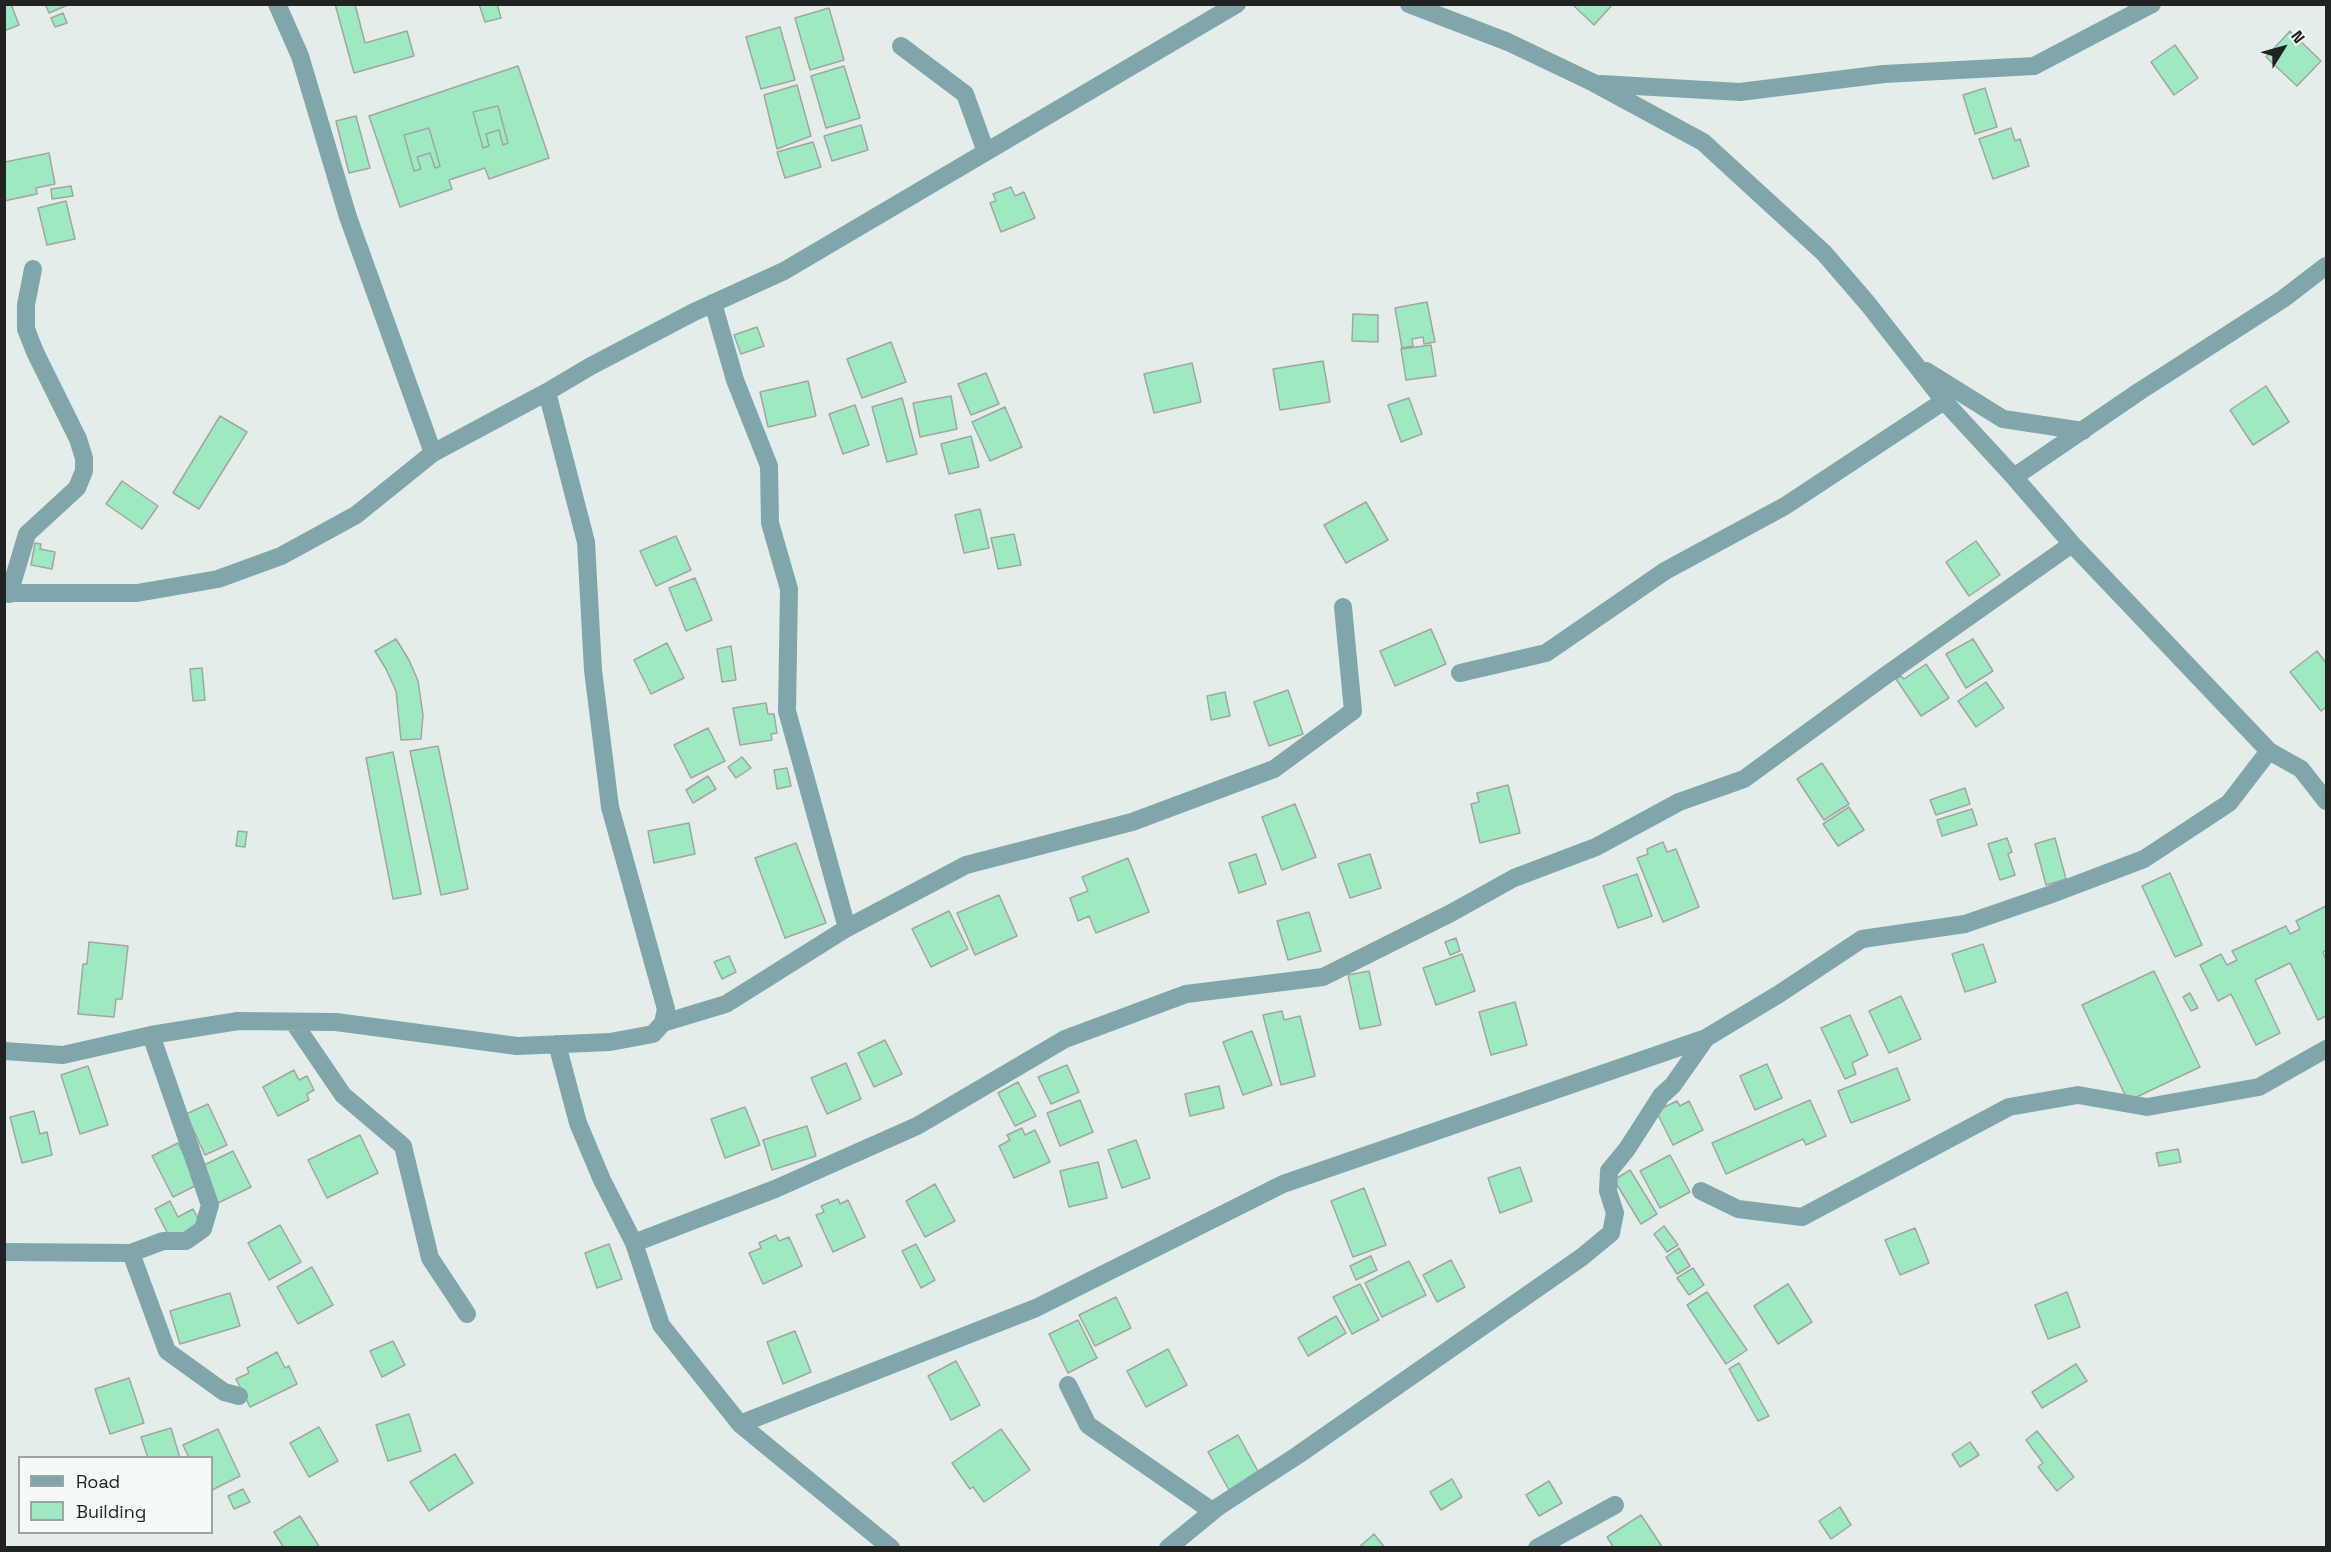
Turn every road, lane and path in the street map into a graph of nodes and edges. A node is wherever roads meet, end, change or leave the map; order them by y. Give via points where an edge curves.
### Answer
1 (277, 4) edge
2 (1237, 4) edge
3 (1409, 4) edge
4 (2152, 4) edge
5 (901, 46) dead end
6 (1594, 83) junction
7 (986, 152) junction
8 (2326, 266) edge
9 (33, 268) dead end
10 (713, 303) junction
11 (1917, 366) junction
12 (547, 392) junction
13 (1944, 401) junction
14 (2083, 431) junction
15 (433, 453) junction
16 (2014, 477) junction
17 (2072, 544) junction
18 (7, 594) edge
19 (1344, 607) dead end
20 (1460, 673) dead end
21 (2270, 751) junction
22 (2326, 801) edge
23 (847, 928) junction
24 (294, 1023) junction
25 (663, 1023) junction
26 (151, 1035) junction
27 (1706, 1038) junction
28 (557, 1044) junction
29 (2326, 1049) edge
30 (4, 1051) edge
31 (1701, 1191) dead end
32 (634, 1243) junction
33 (4, 1251) edge
34 (131, 1253) junction
35 (467, 1314) dead end
36 (1068, 1385) dead end
37 (239, 1396) dead end
38 (740, 1424) junction
39 (1615, 1505) dead end
40 (1212, 1511) junction
41 (891, 1548) edge
42 (1168, 1548) edge
43 (1537, 1548) edge

1 - 15 street via 300,56 348,217
2 - 7 street
3 - 6 street via 1508,42
4 - 6 street via 2034,66 1884,74 1740,92
5 - 7 street via 965,94
6 - 11 street via 1702,142 1824,253
7 - 10 street via 784,271
8 - 14 street via 2283,299
9 - 18 street via 26,329 78,439 84,471 77,488 27,534
10 - 12 street
10 - 23 street via 735,380 768,466 770,523 789,589 787,711
11 - 13 street
11 - 14 street via 2003,419
12 - 15 street
12 - 25 street via 586,542 593,670 610,807 666,1009
13 - 16 street
13 - 20 street via 1785,506 1665,571 1546,653
14 - 16 street
15 - 18 street via 356,515 281,556 218,579 137,593
16 - 17 street
17 - 21 street
17 - 32 street via 1744,779 1679,802 1596,847 1514,878 1323,977 1186,994 1065,1039 917,1126 775,1189
19 - 23 street via 1353,711 1274,769 1132,822 966,866
21 - 22 street via 2301,769
21 - 27 street via 2229,803 2144,859 1965,924 1862,939
23 - 25 street via 726,1004
24 - 26 street via 238,1021
24 - 28 street via 336,1023 517,1046
24 - 35 street via 343,1095 403,1146 430,1258
25 - 28 street via 653,1034 610,1042
26 - 30 street via 63,1055
26 - 34 street via 210,1205 202,1229 186,1241 163,1240
27 - 38 street via 1283,1184 1036,1308
27 - 40 street via 1609,1171 1608,1191 1615,1213 1611,1233 1298,1455
28 - 32 street via 578,1123
29 - 31 street via 2259,1087 2147,1107 2078,1095 2009,1107 1802,1217 1738,1209
32 - 38 street via 661,1325
33 - 34 street
34 - 37 street via 167,1351 224,1392
36 - 40 street via 1088,1425
38 - 41 street
39 - 43 street
40 - 42 street

